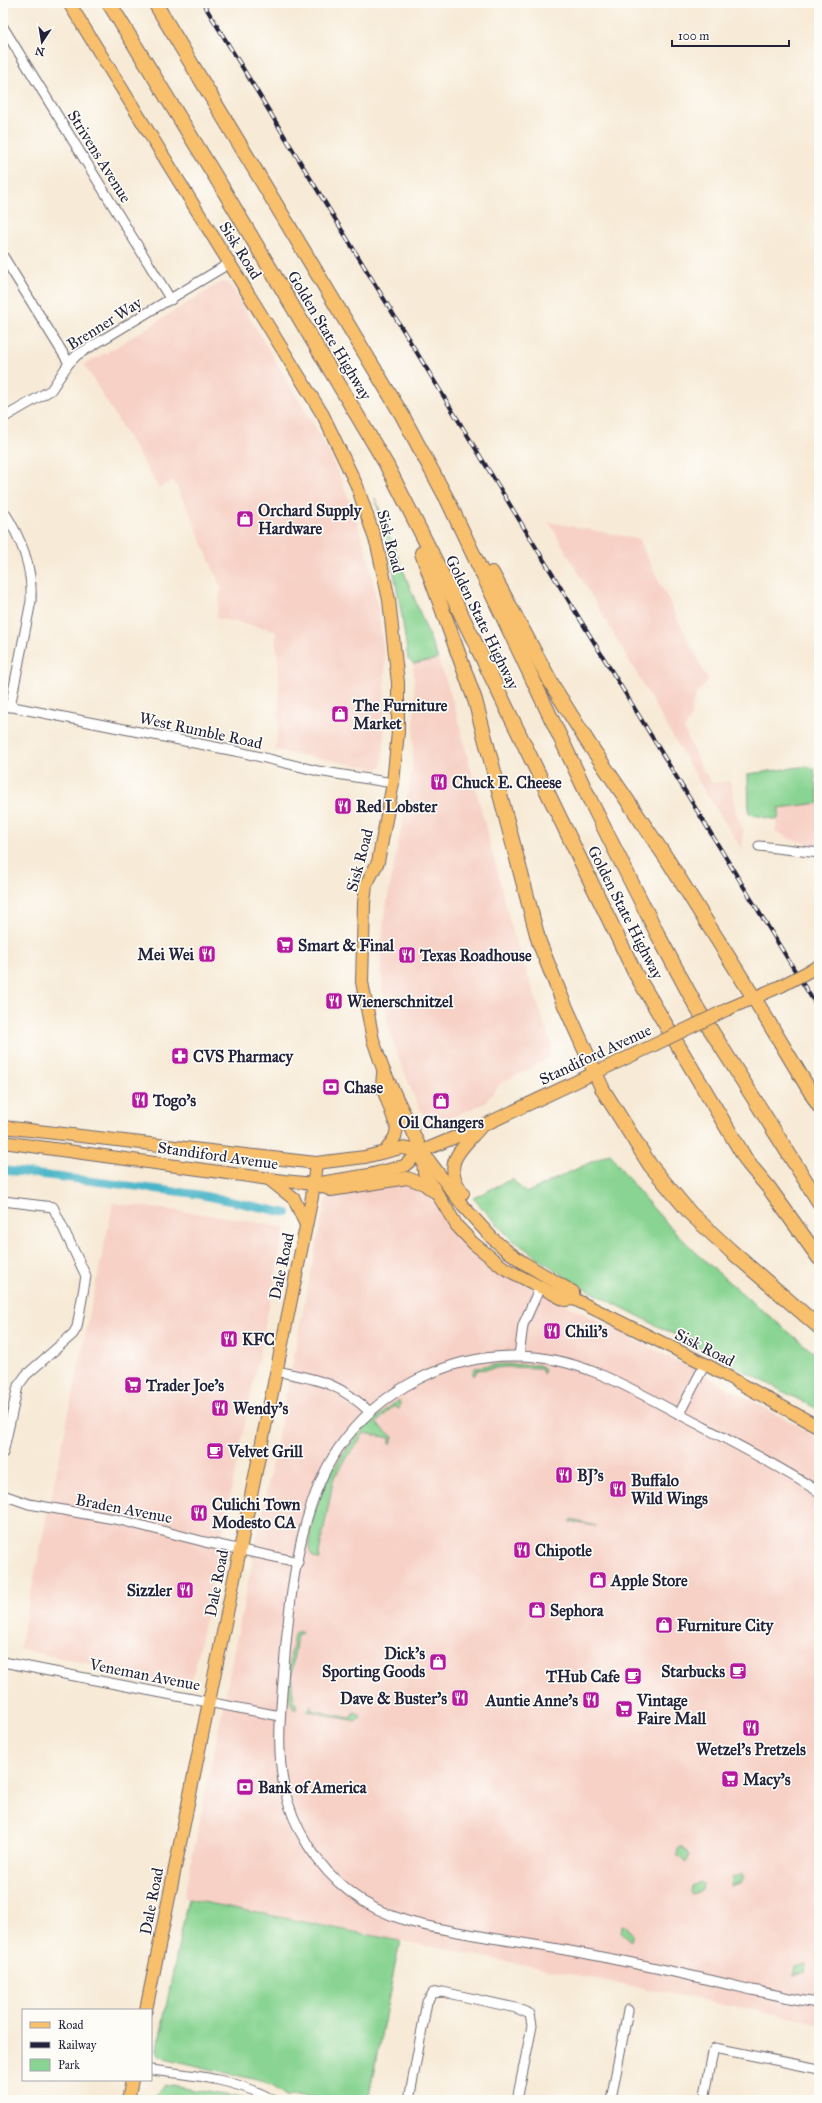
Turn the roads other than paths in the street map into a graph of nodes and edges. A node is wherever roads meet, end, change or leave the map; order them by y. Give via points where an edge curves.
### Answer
1 (69, 3) edge
2 (109, 3) edge
3 (155, 3) edge
4 (3, 27) edge
5 (3, 256) edge
6 (230, 264) junction
7 (171, 300) junction
8 (69, 363) junction
9 (402, 415) junction
10 (3, 418) edge
11 (386, 464) junction
12 (3, 510) edge
13 (6, 706) edge
14 (393, 783) junction
15 (759, 846) dead end
16 (819, 853) edge
17 (819, 966) edge
18 (754, 998) junction
19 (383, 1069) junction
20 (595, 1072) junction
21 (819, 1106) edge
22 (482, 1126) junction
23 (3, 1127) edge
24 (3, 1142) edge
25 (422, 1151) junction
26 (385, 1152) junction
27 (316, 1163) junction
28 (268, 1178) junction
29 (314, 1184) junction
30 (439, 1196) junction
31 (3, 1201) edge
32 (819, 1202) edge
33 (306, 1225) junction
34 (819, 1258) edge
35 (524, 1263) junction
36 (540, 1287) junction
37 (574, 1299) junction
38 (819, 1327) edge
39 (520, 1356) junction
40 (705, 1364) junction
41 (276, 1371) junction
42 (370, 1412) junction
43 (679, 1414) junction
44 (819, 1427) edge
45 (3, 1453) edge
46 (819, 1492) edge
47 (3, 1495) edge
48 (239, 1550) junction
49 (298, 1562) junction
50 (3, 1662) edge
51 (208, 1702) junction
52 (280, 1716) junction
53 (819, 2003) edge
54 (146, 2009) edge
55 (628, 2010) dead end
56 (819, 2069) edge
57 (152, 2070) edge
58 (132, 2081) edge
59 (128, 2100) edge
60 (273, 2100) edge
61 (409, 2100) edge
62 (517, 2100) edge
63 (611, 2100) edge
64 (704, 2100) edge

1 - 6 main road, Sisk Road
2 - 11 highway, Golden State Highway
3 - 9 highway, Golden State Highway
4 - 7 street, Strivens Avenue
5 - 8 street
6 - 7 street, Brenner Way
6 - 14 main road, Sisk Road via 335,438 371,525 389,600 396,662 399,706
7 - 8 street, Brenner Way via 77,355
8 - 10 street, Brenner Way via 51,390
9 - 18 highway via 456,498 521,629 554,688 667,859
9 - 32 highway, Golden State Highway via 448,501 590,800 662,942 725,1055
11 - 20 highway via 466,672 539,942
11 - 34 highway, Golden State Highway via 635,972 748,1163
12 - 13 street via 16,530 29,565 32,586 31,601
13 - 14 street, West Rumble Road via 240,752 318,771
14 - 19 main road, Sisk Road via 378,862 366,885 362,941 362,982 366,1009
15 - 16 street
17 - 18 main road, Standiford Avenue, bridge
18 - 20 main road, Standiford Avenue, bridge
18 - 21 highway
19 - 25 main road, Sisk Road
19 - 26 main road via 382,1086 397,1128 396,1137
20 - 22 main road, Standiford Avenue
20 - 38 highway via 628,1133 670,1190 710,1232
22 - 25 main road, Standiford Avenue
22 - 35 main road via 456,1155 452,1165 453,1174 460,1190 479,1215
23 - 27 main road, Standiford Avenue
24 - 28 main road, Standiford Avenue
25 - 26 main road, Standiford Avenue via 401,1148
25 - 29 main road, Standiford Avenue via 404,1166
25 - 30 main road, Sisk Road via 424,1172
25 - 35 main road, Sisk Road via 463,1206 487,1233
26 - 27 main road, Standiford Avenue
27 - 29 main road, Dale Road
28 - 29 main road, Standiford Avenue
28 - 33 main road via 294,1199
29 - 30 main road via 331,1190 409,1178 424,1184
29 - 33 main road, Dale Road
30 - 36 main road, Sisk Road via 458,1226 473,1243 504,1268
31 - 45 street via 53,1207 86,1276 77,1327 73,1334 26,1375 18,1386
33 - 41 main road, Dale Road
35 - 37 main road, Sisk Road via 573,1292
36 - 37 main road, Sisk Road via 565,1300
36 - 39 street via 523,1325
37 - 40 main road, Sisk Road
39 - 42 street via 482,1358 440,1370 408,1384
39 - 43 street via 551,1359 580,1366
40 - 43 street
40 - 44 main road, Sisk Road
41 - 42 street via 337,1387
41 - 48 main road, Dale Road
42 - 49 street via 345,1440 324,1472 309,1509
43 - 46 street via 768,1460
47 - 48 street, Braden Avenue via 29,1504 120,1520
48 - 49 street, Braden Avenue
48 - 51 main road, Dale Road
49 - 52 street via 288,1624
50 - 51 street, Veneman Avenue
51 - 52 street, Veneman Avenue
51 - 54 main road, Dale Road
52 - 53 street via 279,1735 284,1786 299,1830 334,1878 375,1909 422,1926 582,1953
55 - 63 street
56 - 64 street via 715,2048
57 - 60 street via 231,2083 258,2091
58 - 59 main road
61 - 62 street via 427,2002 433,1993 443,1992 516,2008 530,2014 532,2026

